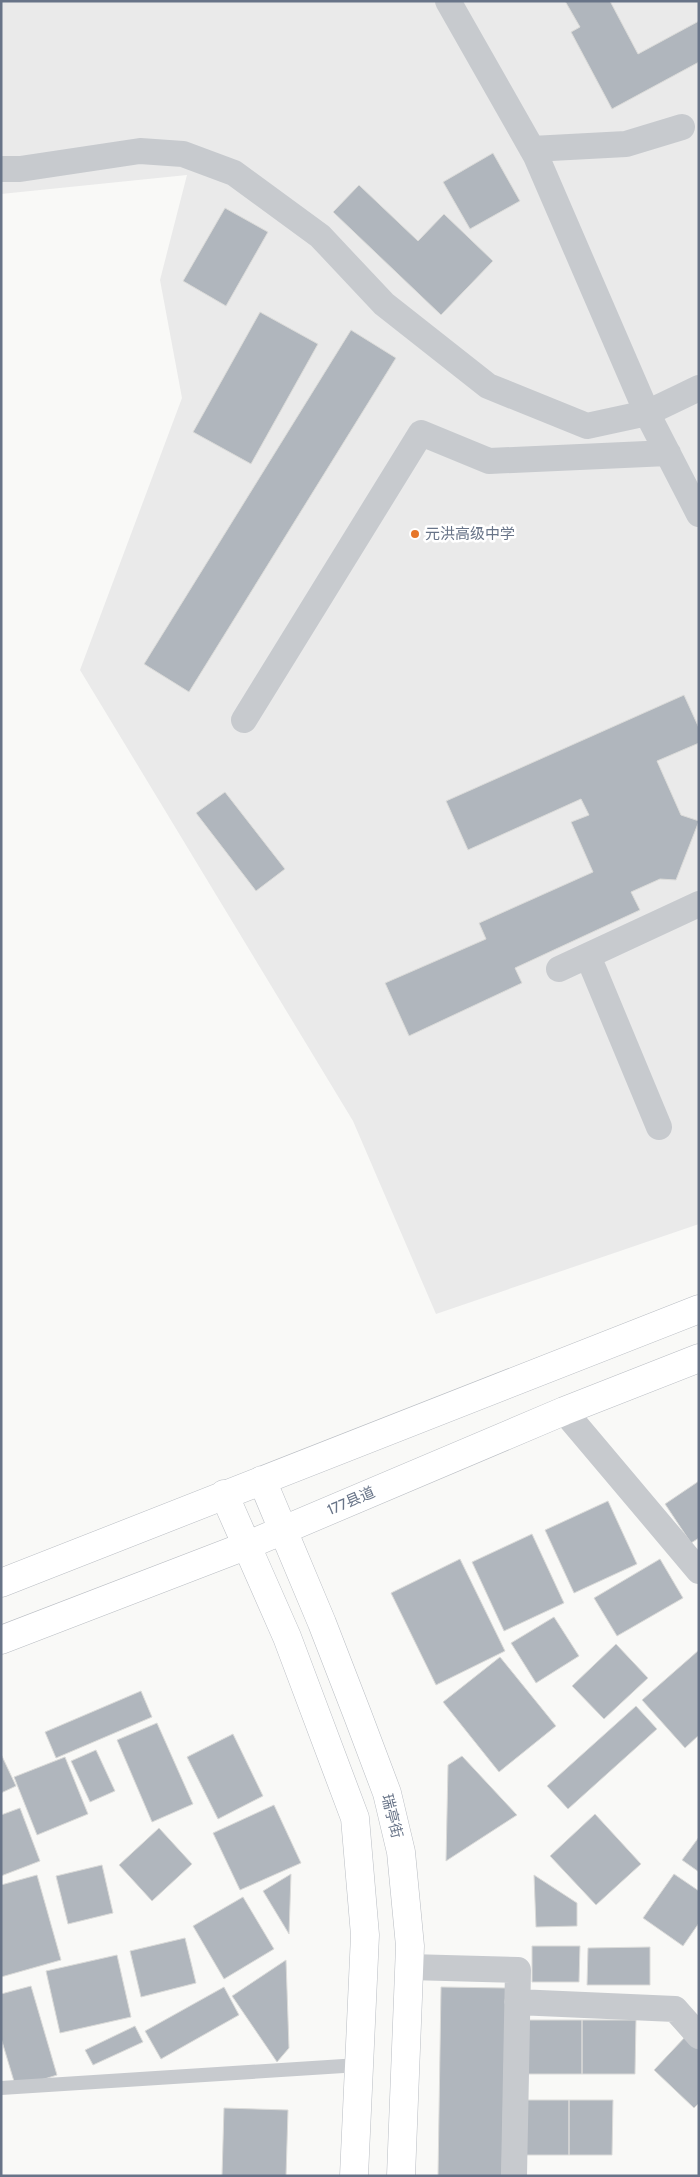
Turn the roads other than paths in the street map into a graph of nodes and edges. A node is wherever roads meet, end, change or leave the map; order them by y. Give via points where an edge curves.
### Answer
1 (448, 1) edge
2 (682, 127) dead end
3 (532, 149) junction
4 (1, 169) edge
5 (699, 388) edge
6 (647, 413) junction
7 (668, 453) junction
8 (699, 514) edge
9 (244, 720) dead end
10 (699, 904) edge
11 (588, 956) junction
12 (559, 969) dead end
13 (659, 1127) dead end
14 (699, 1309) edge
15 (699, 1358) edge
16 (564, 1411) junction
17 (262, 1480) junction
18 (224, 1494) junction
19 (284, 1529) junction
20 (248, 1545) junction
21 (699, 1571) edge
22 (1, 1582) edge
23 (1, 1640) edge
24 (409, 1967) junction
25 (517, 2002) junction
26 (699, 2036) edge
27 (359, 2065) junction
28 (1, 2088) edge
29 (354, 2176) edge
30 (401, 2176) edge
31 (514, 2176) edge

1 - 3 street
2 - 3 street via 626,144
3 - 6 street
4 - 6 street via 140,151 183,154 234,173 320,236 384,304 488,386 587,426
5 - 6 street
6 - 7 street
7 - 8 street
7 - 9 street via 489,461 421,433
10 - 11 street
11 - 12 street
11 - 13 street
14 - 17 main road
15 - 16 main road, 177县道
16 - 19 main road, 177县道
16 - 21 street
17 - 18 main road
17 - 19 main road, 瑞亭街
18 - 20 main road
18 - 22 main road
19 - 20 main road, 177县道
19 - 24 main road, 瑞亭街 via 387,1793 401,1852
20 - 23 main road, 177县道
20 - 27 main road via 287,1637 355,1818 365,1935
24 - 25 street via 518,1970
24 - 30 main road, 瑞亭街
25 - 26 street via 675,2009
25 - 31 street
27 - 28 lane
27 - 29 main road

